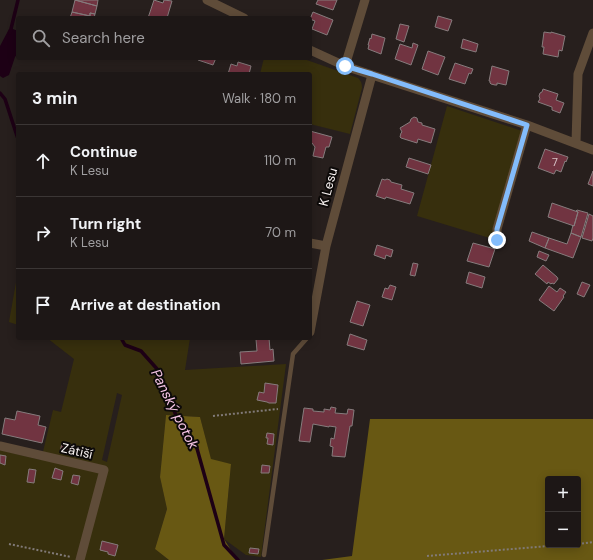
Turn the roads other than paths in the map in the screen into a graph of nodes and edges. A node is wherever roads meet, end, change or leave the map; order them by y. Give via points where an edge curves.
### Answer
1 (207, 0) edge
2 (365, 0) edge
3 (240, 16) edge
4 (593, 33) edge
5 (312, 51) edge
6 (345, 66) junction
7 (372, 74) junction
8 (527, 125) junction
9 (576, 143) junction
10 (593, 150) edge
11 (497, 240) dead end
12 (312, 243) edge
13 (326, 246) junction
14 (312, 321) edge
15 (305, 340) edge
16 (0, 446) edge
17 (264, 555) dead end
18 (80, 560) edge

1 - 3 street
2 - 6 street
4 - 9 street via 578,74
5 - 6 street
6 - 7 street
7 - 8 street
7 - 13 street, K Lesu
8 - 9 street
8 - 11 street via 497,229
9 - 10 street
12 - 13 street
13 - 14 street, K Lesu
15 - 17 lane via 293,354
16 - 18 street, Zátiší via 104,470

